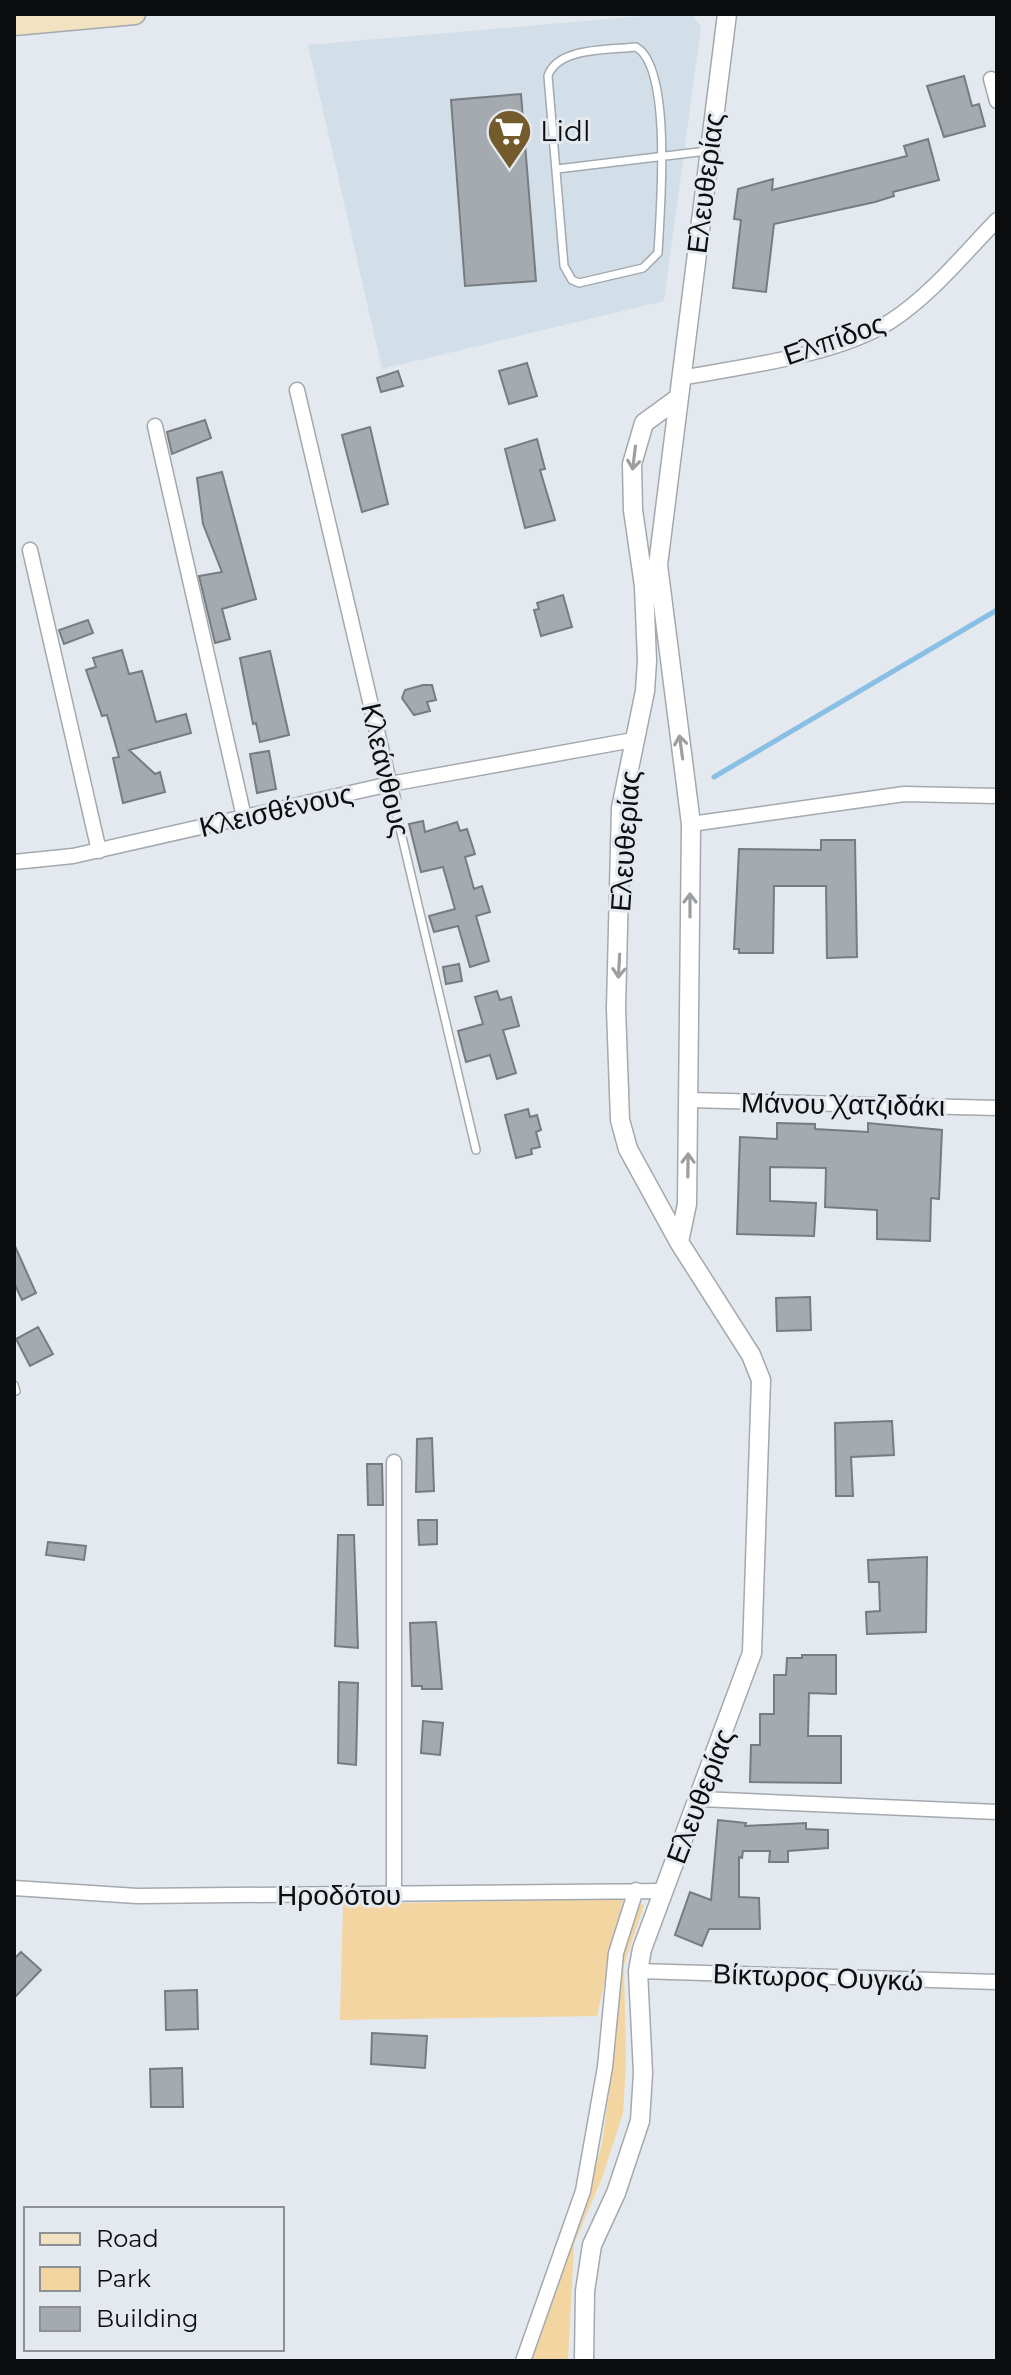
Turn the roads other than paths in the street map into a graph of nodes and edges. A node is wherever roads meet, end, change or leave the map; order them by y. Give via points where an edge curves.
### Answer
1 (135, 14) edge
2 (727, 14) edge
3 (14, 25) edge
4 (991, 79) dead end
5 (997, 101) edge
6 (709, 151) junction
7 (663, 157) junction
8 (557, 169) junction
9 (997, 220) edge
10 (680, 378) junction
11 (297, 390) dead end
12 (677, 399) junction
13 (155, 426) dead end
14 (30, 550) dead end
15 (633, 740) junction
16 (392, 792) junction
17 (997, 796) edge
18 (244, 817) junction
19 (691, 824) junction
20 (99, 851) junction
21 (14, 862) edge
22 (689, 1100) junction
23 (997, 1108) edge
24 (476, 1150) dead end
25 (679, 1242) junction
26 (394, 1462) dead end
27 (700, 1799) junction
28 (997, 1812) edge
29 (14, 1888) edge
30 (636, 1890) junction
31 (664, 1891) junction
32 (394, 1895) junction
33 (638, 1971) junction
34 (997, 1982) edge
35 (523, 2361) edge
36 (584, 2361) edge

1 - 3 main road
2 - 6 street, Ελευθερίας
4 - 5 street
6 - 7 lane
6 - 10 street, Ελευθερίας
7 - 8 lane
7 - 8 lane via 658,253 653,262 579,283 564,266
7 - 8 lane via 654,66 636,47 568,56 550,69
9 - 10 street, Ελπίδος via 918,300 880,327 764,363
10 - 12 street, Ελευθερίας
11 - 16 street, Κλεάνθους
12 -> 15 street, Ελευθερίας via 644,423 633,452 631,486 647,661
19 -> 12 street, Ελευθερίας via 658,565
13 - 18 street
14 - 20 street
15 - 16 street, Κλεισθένους
15 -> 25 street, Ελευθερίας via 620,837 620,1120 628,1149
16 - 18 street, Κλεισθένους
16 - 24 lane, Κλεάνθους
17 - 19 street via 857,798
18 - 20 street, Κλεισθένους
22 -> 19 street, Ελευθερίας
20 - 21 street, Κλεισθένους
22 - 23 street, Μάνου Χατζιδάκι
25 -> 22 street, Ελευθερίας via 687,1204
25 - 27 street, Ελευθερίας via 751,1355 762,1392 754,1643
26 - 32 street
27 - 28 street
27 - 31 street, Ελευθερίας
29 - 32 street, Ηροδότου via 137,1896
30 - 31 street, Ηροδότου
30 - 32 street, Ηροδότου
30 - 35 street via 616,1953 605,2067 583,2191
31 - 33 street, Ελευθερίας
33 - 34 street, Βίκτωρος Ουγκώ
33 - 36 street, Ελευθερίας via 640,2121 592,2245

